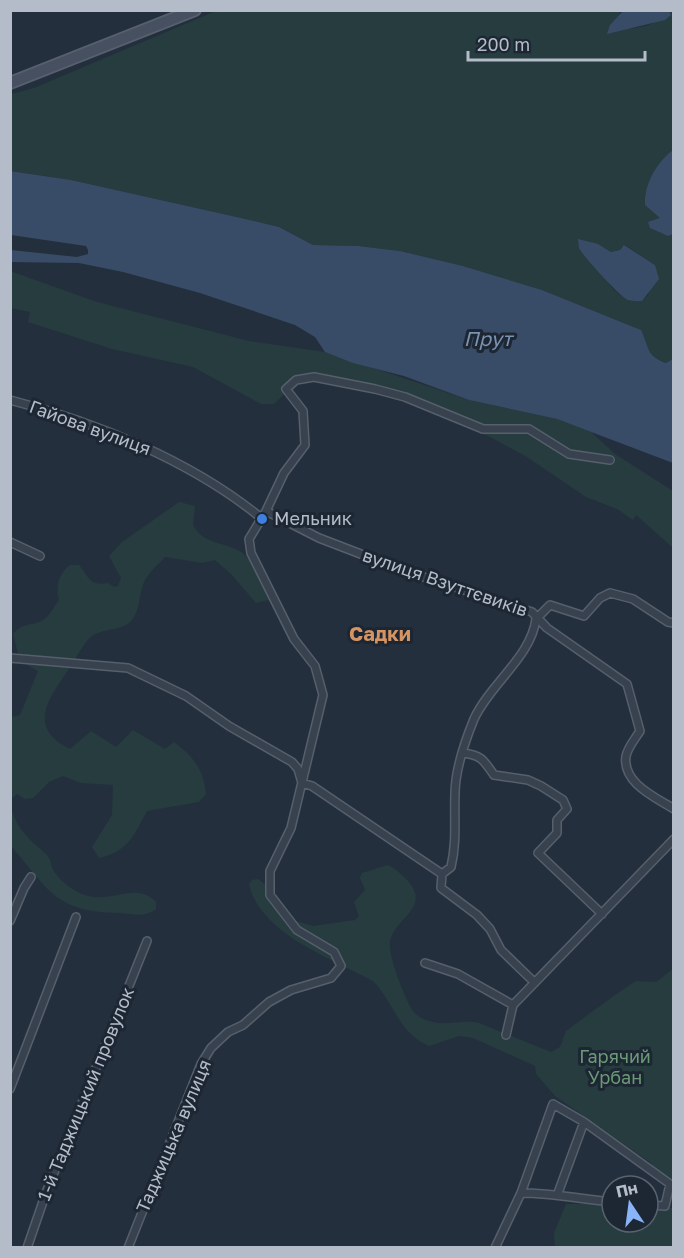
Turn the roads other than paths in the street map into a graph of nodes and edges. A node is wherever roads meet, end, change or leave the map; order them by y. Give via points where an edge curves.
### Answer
1 (195, 10) edge
2 (10, 83) edge
3 (10, 400) edge
4 (610, 460) dead end
5 (263, 514) junction
6 (10, 542) edge
7 (40, 556) dead end
8 (536, 619) junction
9 (674, 623) edge
10 (10, 658) edge
11 (463, 753) junction
12 (302, 783) junction
13 (674, 809) edge
14 (674, 839) edge
15 (442, 874) junction
16 (31, 877) dead end
17 (602, 914) junction
18 (76, 917) dead end
19 (10, 921) edge
20 (147, 941) dead end
21 (425, 963) dead end
22 (533, 981) junction
23 (513, 1005) junction
24 (506, 1035) dead end
25 (10, 1089) edge
26 (584, 1122) junction
27 (656, 1174) edge
28 (660, 1177) edge
29 (521, 1193) junction
30 (558, 1193) junction
31 (600, 1201) edge
32 (660, 1206) edge
33 (27, 1248) edge
34 (128, 1248) edge
35 (495, 1248) edge

1 - 2 street
3 - 5 street, Гайова вулиця via 151,449
4 - 5 street via 569,454 529,429 483,429 375,389 303,378 286,389 303,411 305,445 284,473
5 - 8 street, вулиця Взуттєвиків via 405,571 518,605 532,612
5 - 12 street via 249,539 250,553 294,639 315,666 323,695
6 - 7 street
8 - 9 street via 549,605 584,616 610,593 633,599
8 - 11 street, вулиця Взуттєвиків via 533,634 475,718
8 - 13 street via 627,684 640,731 627,756 626,769 644,790
10 - 12 street via 128,668 186,696 229,726 277,752 298,769
11 - 15 street, вулиця Взуттєвиків via 455,792 453,858 451,867
11 - 17 street via 478,755 494,775 528,780 563,800 567,808 557,820 557,833 538,853
12 - 15 street
12 - 34 street, Таджицька вулиця via 291,828 270,871 270,895 297,930 327,946 341,966 322,982 291,990 269,1002 211,1048 201,1064
14 - 17 street
15 - 22 street via 441,888 477,915 501,950
16 - 19 street
17 - 22 street
18 - 25 street
20 - 33 street, 1-й Таджицький провулок
21 - 23 street via 458,974
22 - 23 street
23 - 24 street
26 - 27 street
26 - 29 street via 553,1104
26 - 30 street
28 - 32 street via 670,1184 665,1206
29 - 30 street
29 - 35 street
30 - 31 street

